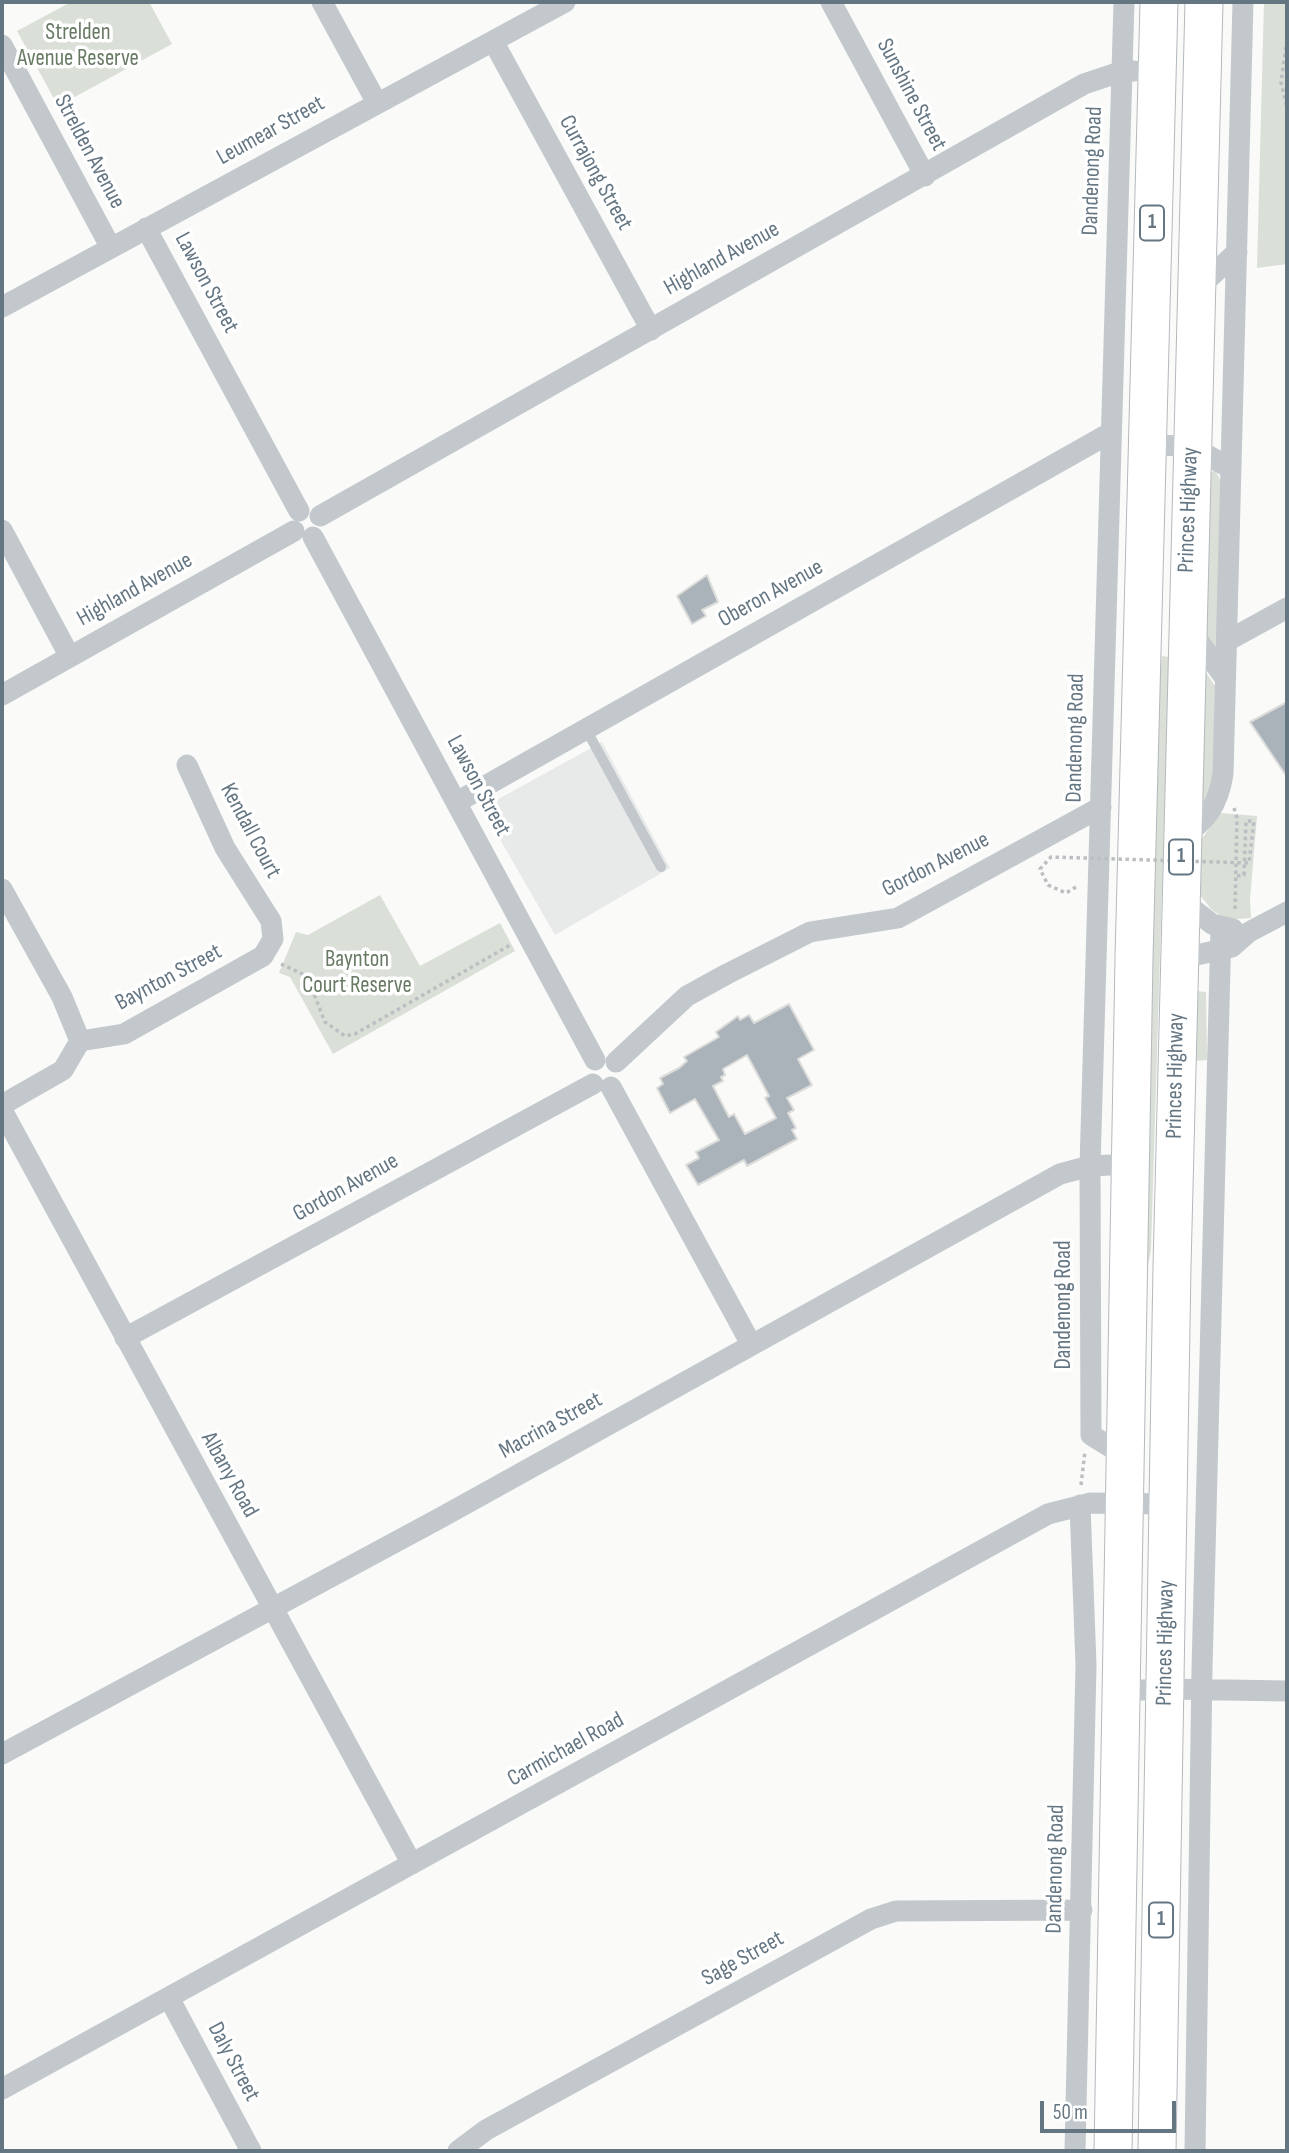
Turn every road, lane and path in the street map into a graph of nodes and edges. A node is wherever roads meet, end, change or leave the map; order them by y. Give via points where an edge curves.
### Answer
1 (322, 2) edge
2 (565, 2) edge
3 (831, 2) edge
4 (1124, 2) edge
5 (1159, 2) edge
6 (1203, 2) edge
7 (1243, 2) edge
8 (1287, 40) edge
9 (493, 41) junction
10 (2, 45) edge
11 (1140, 71) junction
12 (377, 103) junction
13 (1287, 108) edge
14 (925, 176) junction
15 (146, 228) junction
16 (111, 248) junction
17 (1237, 252) junction
18 (1195, 292) junction
19 (2, 307) edge
20 (651, 330) junction
21 (1110, 433) junction
22 (1146, 445) junction
23 (1191, 446) junction
24 (1230, 468) junction
25 (302, 526) junction
26 (2, 530) edge
27 (1287, 608) edge
28 (1186, 624) junction
29 (1227, 641) junction
30 (70, 657) junction
31 (1225, 678) junction
32 (2, 695) edge
33 (586, 729) junction
34 (187, 765) dead end
35 (457, 802) junction
36 (1101, 807) junction
37 (1237, 818) dead end
38 (1181, 836) junction
39 (661, 867) dead end
40 (1237, 876) junction
41 (1076, 887) dead end
42 (2, 889) edge
43 (1180, 899) junction
44 (1287, 912) edge
45 (1228, 921) junction
46 (1249, 932) junction
47 (514, 943) dead end
48 (1220, 951) junction
49 (263, 956) junction
50 (1179, 959) junction
51 (80, 1041) junction
52 (605, 1061) junction
53 (602, 1085) junction
54 (2, 1108) edge
55 (1130, 1164) junction
56 (1090, 1166) junction
57 (125, 1338) junction
58 (751, 1344) junction
59 (1091, 1435) junction
60 (1125, 1457) junction
61 (1125, 1503) junction
62 (1169, 1504) junction
63 (1080, 1505) junction
64 (271, 1607) junction
65 (1165, 1689) junction
66 (1202, 1689) junction
67 (1121, 1691) junction
68 (1287, 1691) edge
69 (2, 1754) edge
70 (412, 1864) junction
71 (1082, 1910) junction
72 (169, 1998) junction
73 (2, 2089) edge
74 (251, 2151) edge
75 (458, 2151) edge
76 (1075, 2151) edge
77 (1113, 2151) edge
78 (1157, 2151) edge
79 (1195, 2151) edge

1 - 12 street
2 - 9 street, Leumear Street
3 - 14 street, Sunshine Street
4 - 11 street, Dandenong Road
5 - 11 highway, Princes Highway / 1
6 - 18 highway, Princes Highway / 1
7 - 17 street
8 - 13 path via 1281,82
9 - 12 street, Leumear Street
9 - 20 street, Currajong Street
10 - 16 street, Strelden Avenue
11 - 14 street, Highland Avenue via 1084,84
11 - 21 street, Dandenong Road
11 - 22 highway, Princes Highway / 1
12 - 15 street, Leumear Street
14 - 20 street, Highland Avenue
15 - 16 street, Leumear Street
15 - 25 street, Lawson Street
16 - 19 street, Leumear Street
17 - 18 street
17 - 24 street
18 - 23 highway, Princes Highway / 1
20 - 25 street, Highland Avenue via 320,516 313,509
21 - 33 street, Oberon Avenue
21 - 36 street, Dandenong Road
22 - 23 street
22 - 55 highway, Princes Highway / 1
23 - 24 street
23 - 28 highway, Princes Highway / 1
24 - 29 street
25 - 30 street, Highland Avenue
25 - 35 street, Lawson Street
26 - 30 street
27 - 29 street
28 - 31 street
28 - 38 highway, Princes Highway / 1
29 - 31 street
30 - 32 street, Highland Avenue
31 - 38 street via 1220,792 1199,825
33 - 35 street, Oberon Avenue
33 - 39 lane
34 - 49 street, Kendall Court via 225,848 271,921 273,939
35 - 52 street, Lawson Street
36 - 52 street, Gordon Avenue via 898,918 810,932 717,979 687,996
36 - 56 street, Dandenong Road
37 - 40 path
38 - 43 highway, Princes Highway / 1
40 - 41 path, bridge via 1244,875 1246,821 1254,821 1249,863 1051,857 1043,862 1040,869 1048,885 1066,893
40 - 45 path
42 - 51 street via 62,997
43 - 45 street
43 - 50 highway, Princes Highway / 1
44 - 46 street
45 - 46 street
45 - 48 street
46 - 48 street via 1240,943
47 - 49 path via 345,1036 325,1022 307,976
48 - 50 street
48 - 66 street
49 - 51 street, Baynton Street via 124,1034
50 - 62 highway, Princes Highway / 1
51 - 54 street via 63,1070
52 - 53 street via 619,1076
53 - 57 street, Gordon Avenue
53 - 58 street
54 - 57 street, Albany Road
55 - 56 street, Macrina Street
55 - 60 highway, Princes Highway / 1
56 - 58 street, Macrina Street via 1060,1174
56 - 59 street, Dandenong Road
57 - 64 street, Albany Road
58 - 64 street, Macrina Street
59 - 60 street
59 - 63 path via 1083,1458
60 - 61 highway, Princes Highway / 1
61 - 62 street, Carmichael Road
61 - 63 street, Carmichael Road
61 - 67 highway, Princes Highway / 1
62 - 65 highway, Princes Highway / 1
63 - 70 street, Carmichael Road via 1048,1514
63 - 71 street, Dandenong Road via 1086,1665
64 - 69 street, Macrina Street
64 - 70 street, Albany Road
65 - 66 street
65 - 67 street
65 - 78 highway, Princes Highway / 1
66 - 68 street
66 - 79 street
67 - 77 highway, Princes Highway / 1
70 - 72 street, Carmichael Road
71 - 75 street, Sage Street via 896,1911 871,1919 486,2130
71 - 76 street, Dandenong Road
72 - 73 street, Carmichael Road
72 - 74 street, Daly Street

